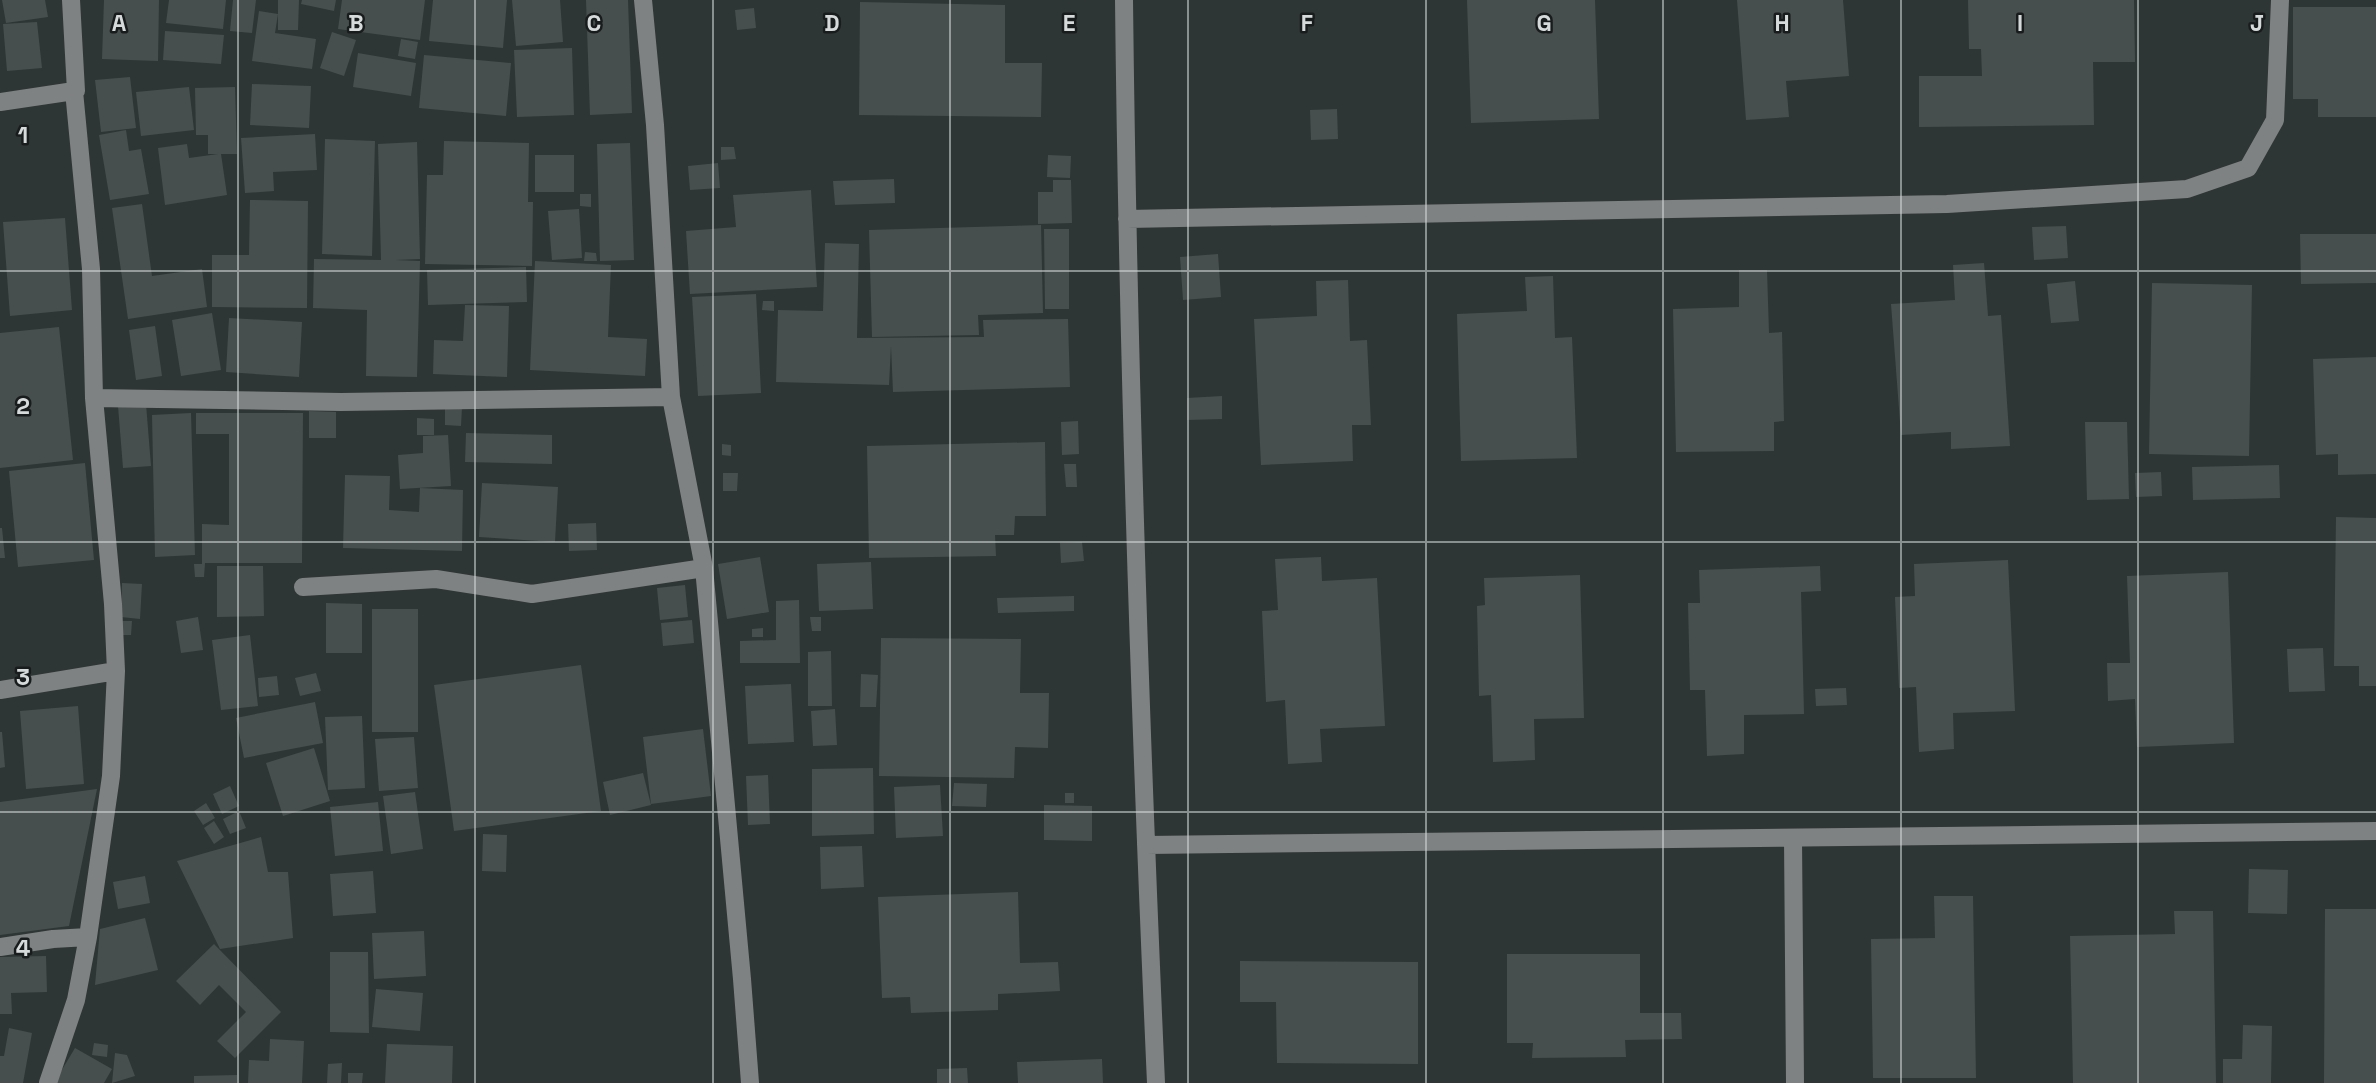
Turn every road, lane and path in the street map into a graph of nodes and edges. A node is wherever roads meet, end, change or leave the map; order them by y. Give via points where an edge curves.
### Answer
1 (71, 0) edge
2 (643, 0) edge
3 (1124, 0) edge
4 (2280, 0) edge
5 (74, 90) junction
6 (0, 102) edge
7 (1126, 219) junction
8 (671, 397) junction
9 (94, 398) junction
10 (704, 568) junction
11 (303, 587) dead end
12 (116, 671) junction
13 (0, 690) edge
14 (2376, 831) edge
15 (1793, 838) junction
16 (1146, 845) junction
17 (88, 937) junction
18 (0, 947) edge
19 (48, 1083) edge
20 (750, 1083) edge
21 (1157, 1083) edge
22 (1795, 1083) edge

1 - 5 street
2 - 8 street
3 - 7 street
4 - 7 street via 2275,120 2248,168 2186,189 1947,204
5 - 6 street
5 - 9 street via 91,269
7 - 16 street
8 - 9 street via 341,402
8 - 10 street
9 - 12 street
10 - 11 street via 532,594 436,579
10 - 20 street
12 - 13 street
12 - 17 street via 111,776
14 - 15 street
15 - 16 street
15 - 22 street
16 - 21 street
17 - 18 street
17 - 19 street via 76,1000

